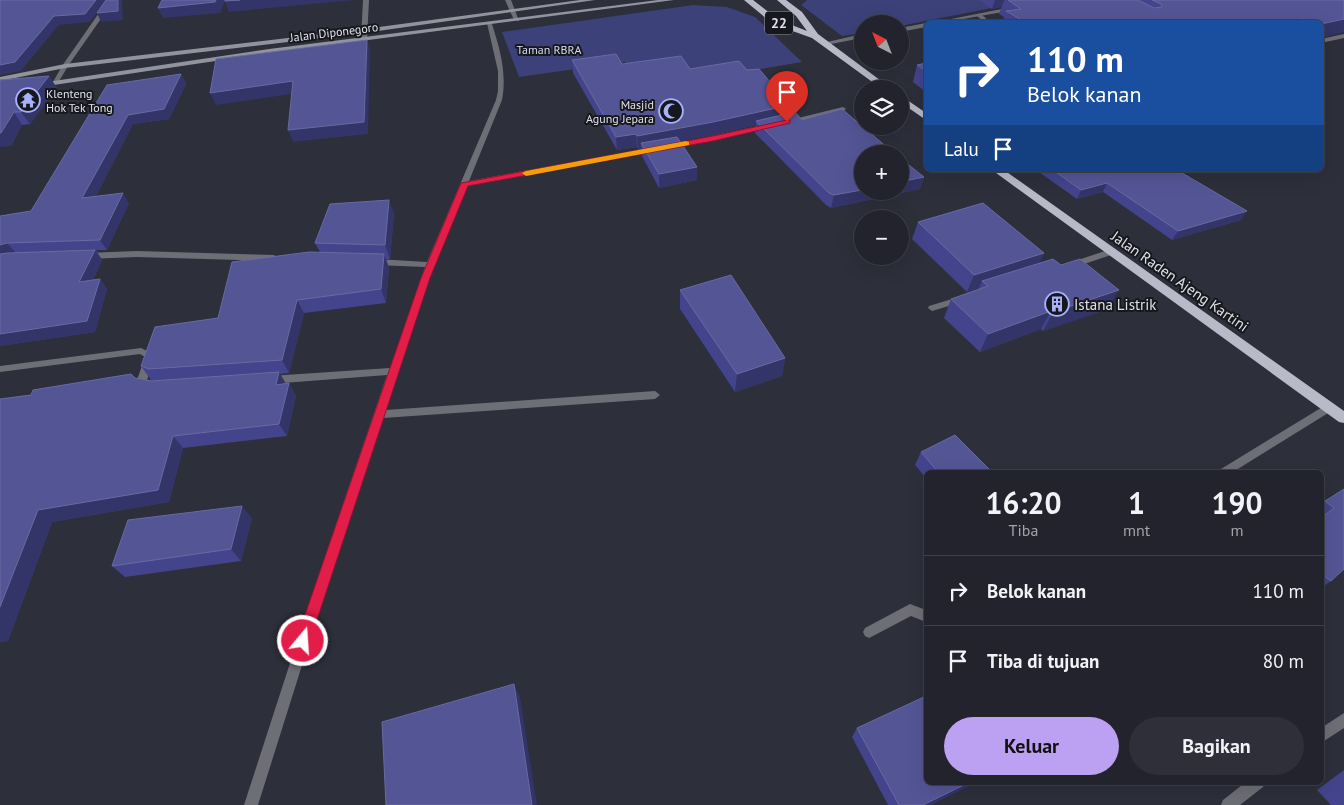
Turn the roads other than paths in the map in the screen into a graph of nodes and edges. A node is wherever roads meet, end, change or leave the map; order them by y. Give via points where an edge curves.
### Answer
1 (111, 0) edge
2 (366, 0) edge
3 (508, 0) edge
4 (592, 0) edge
5 (671, 0) edge
6 (748, 0) edge
7 (782, 0) edge
8 (1004, 5) dead end
9 (1018, 8) edge
10 (1011, 9) junction
11 (513, 11) junction
12 (979, 15) junction
13 (517, 20) junction
14 (950, 20) edge
15 (985, 20) edge
16 (489, 24) junction
17 (924, 25) edge
18 (909, 28) edge
19 (364, 31) junction
20 (815, 36) junction
21 (1344, 36) edge
22 (854, 38) edge
23 (364, 39) junction
24 (1324, 40) edge
25 (826, 43) junction
26 (65, 66) junction
27 (0, 79) edge
28 (876, 80) edge
29 (56, 82) junction
30 (30, 86) edge
31 (909, 105) edge
32 (843, 109) edge
33 (924, 116) edge
34 (1001, 172) edge
35 (464, 184) junction
36 (1111, 252) junction
37 (72, 256) edge
38 (281, 258) edge
39 (364, 262) edge
40 (431, 265) junction
41 (1064, 267) edge
42 (970, 296) edge
43 (932, 308) dead end
44 (0, 369) edge
45 (394, 371) junction
46 (258, 380) edge
47 (159, 388) edge
48 (655, 395) dead end
49 (1329, 407) junction
50 (379, 414) junction
51 (1344, 418) edge
52 (1228, 470) edge
53 (924, 615) edge
54 (869, 632) dead end
55 (1344, 720) edge
56 (1324, 734) edge
57 (1254, 785) edge
58 (251, 805) edge
59 (1228, 805) edge

1 - 26 street
2 - 19 street
3 - 11 street
4 - 11 main road, Jalan Diponegoro
5 - 13 main road, Jalan Diponegoro
6 - 20 highway, 22 via 776,22
7 - 20 highway, 22 via 799,14
8 - 10 street
9 - 10 street
10 - 12 street
11 - 13 street
11 - 19 main road, Jalan Diponegoro
12 - 14 street
12 - 15 street
13 - 16 main road, Jalan Diponegoro
16 - 23 main road, Jalan Diponegoro
16 - 35 street via 495,40 501,93
17 - 18 street
19 - 23 street
19 - 26 main road, Jalan Diponegoro
20 - 25 highway, 22
21 - 24 street
22 - 25 street
23 - 29 main road, Jalan Diponegoro
25 - 28 highway, 22
26 - 27 main road, Jalan Diponegoro
26 - 29 street
29 - 30 main road, Jalan Diponegoro
31 - 33 highway
32 - 35 street via 713,138
34 - 36 highway, Jalan Raden Ajeng Kartini
35 - 40 street
36 - 41 street
36 - 49 highway, Jalan Raden Ajeng Kartini
37 - 38 street via 138,254
39 - 40 street
40 - 45 street
42 - 43 street
44 - 47 street via 141,351 149,354 150,359 142,380 144,384
45 - 46 street
45 - 50 street
48 - 50 street
49 - 51 highway, Jalan Raden Ajeng Kartini
49 - 52 street
50 - 58 street
53 - 54 street via 910,610
55 - 56 street
57 - 59 street

